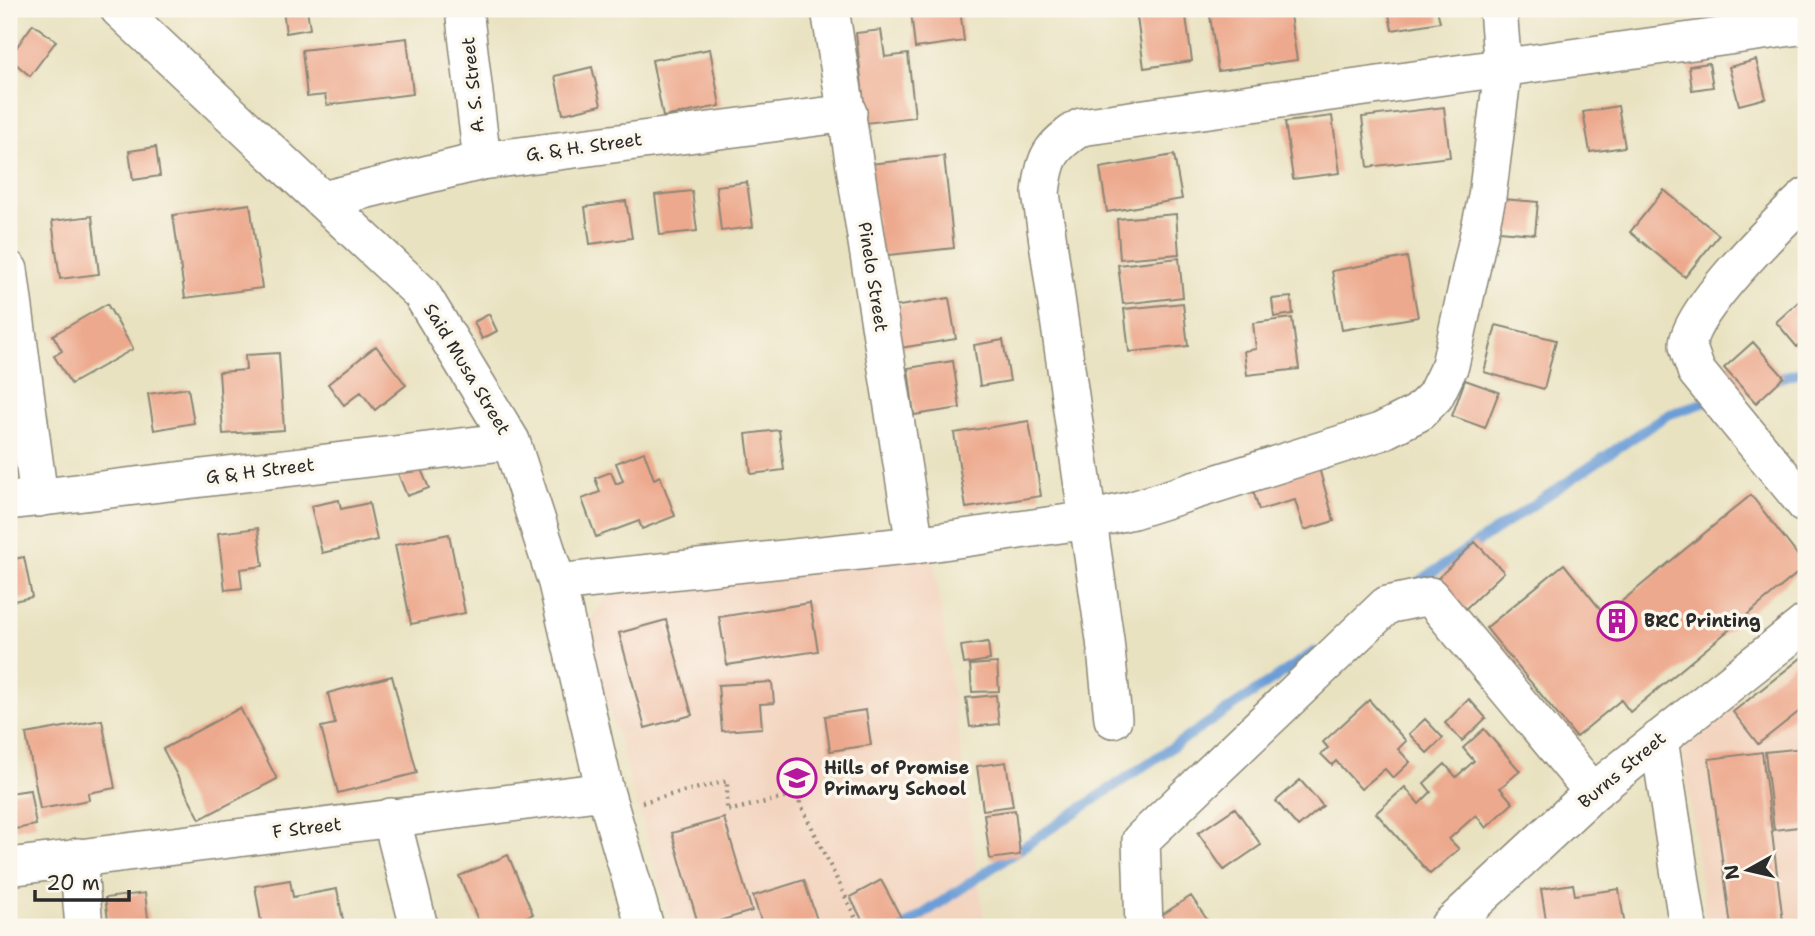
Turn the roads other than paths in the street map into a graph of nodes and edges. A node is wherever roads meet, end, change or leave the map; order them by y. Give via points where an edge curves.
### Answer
1 (119, 9) edge
2 (464, 9) edge
3 (830, 9) edge
4 (1498, 9) edge
5 (1806, 25) edge
6 (1503, 70) junction
7 (848, 113) junction
8 (482, 161) junction
9 (1806, 197) edge
10 (323, 200) junction
11 (9, 270) edge
12 (511, 441) junction
13 (24, 499) edge
14 (1806, 505) edge
15 (1088, 520) junction
16 (915, 545) junction
17 (557, 583) junction
18 (1806, 624) edge
19 (1113, 719) dead end
20 (1659, 739) junction
21 (1593, 792) junction
22 (608, 801) junction
23 (391, 817) junction
24 (78, 858) junction
25 (9, 867) edge
26 (84, 927) edge
27 (419, 927) edge
28 (645, 927) edge
29 (1144, 927) edge
30 (1448, 927) edge
31 (1688, 927) edge

1 - 10 street, Said Musa Street
2 - 8 street, A. S. Street
3 - 7 street, Pinelo Street
4 - 6 street
5 - 6 street
6 - 15 street via 1487,197 1450,365 1435,396 1418,413 1380,432
6 - 15 street via 1081,127 1058,141 1044,163 1041,193
7 - 8 street, G. & H. Street
7 - 16 street, Pinelo Street
8 - 10 street, G. & H. Street
9 - 14 street via 1696,317 1688,344 1696,371
10 - 12 street, Said Musa Street via 421,293
11 - 13 street
12 - 13 street, G & H Street
12 - 17 street, Said Musa Street
15 - 16 street
15 - 19 street
16 - 17 street
17 - 22 street, Said Musa Street
18 - 20 street, Burns Street
20 - 21 street, Burns Street
20 - 31 street
21 - 29 street via 1430,596 1387,605 1141,840
21 - 30 street, Burns Street
22 - 23 street, F Street
22 - 28 street, Said Musa Street
23 - 24 street, F Street
23 - 27 street
24 - 25 street, F Street
24 - 26 street

